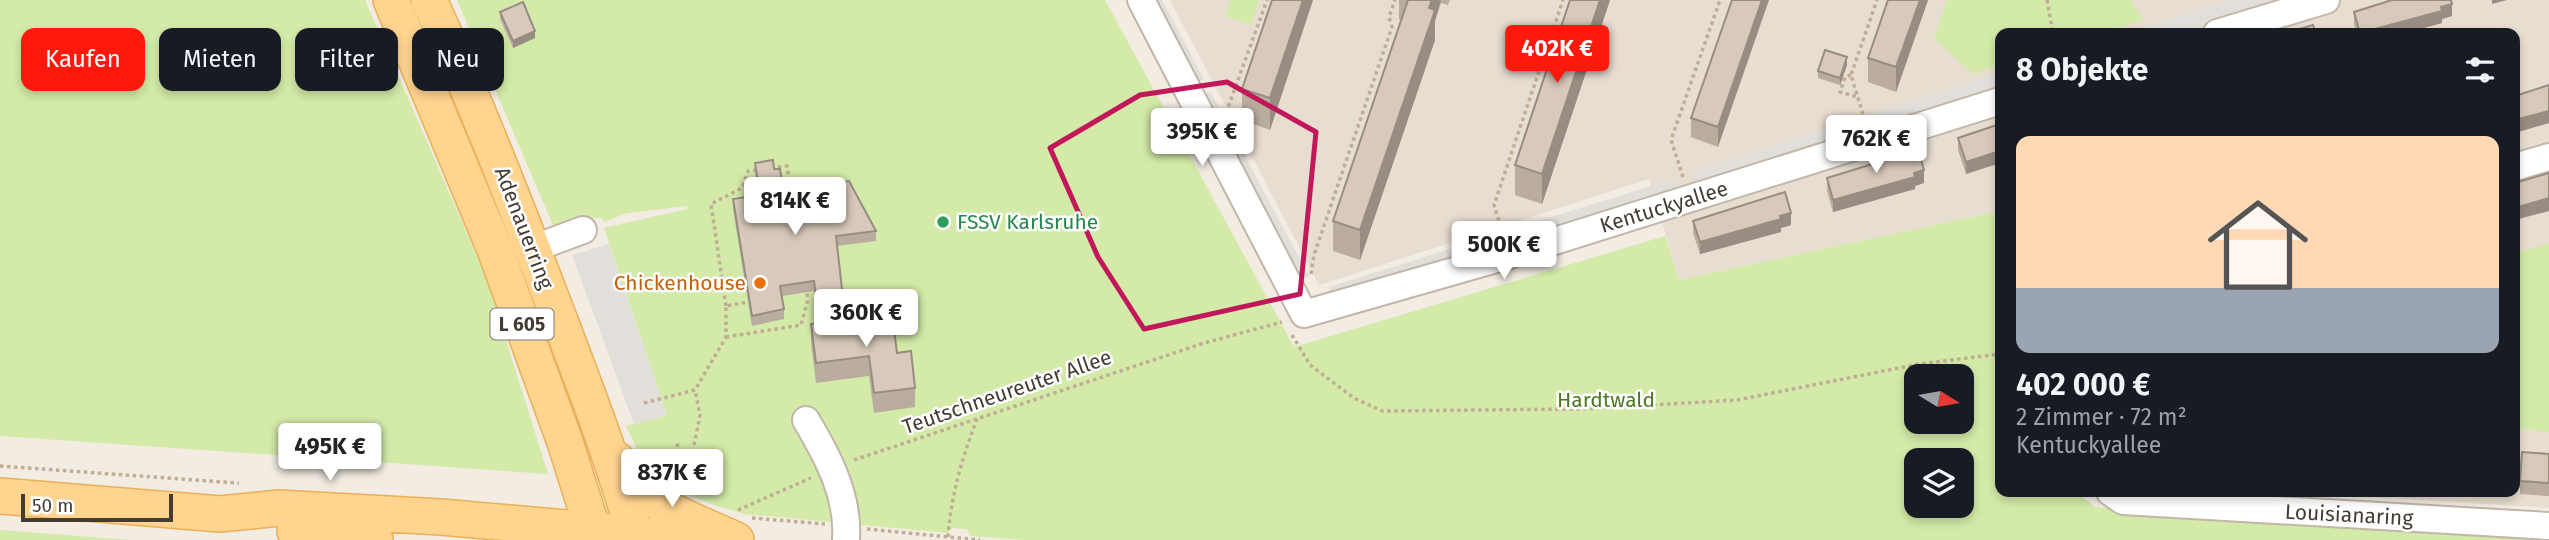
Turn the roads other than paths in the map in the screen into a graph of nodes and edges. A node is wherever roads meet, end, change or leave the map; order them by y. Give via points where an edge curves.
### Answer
1 (391, 0) edge
2 (429, 0) edge
3 (1141, 0) edge
4 (2326, 0) edge
5 (2234, 28) edge
6 (1995, 103) edge
7 (2549, 157) edge
8 (2520, 166) edge
9 (583, 230) dead end
10 (532, 249) junction
11 (806, 420) dead end
12 (604, 443) junction
13 (0, 496) edge
14 (2117, 497) edge
15 (220, 514) junction
16 (735, 525) edge
17 (2549, 526) edge
18 (595, 535) edge
19 (635, 537) edge
20 (375, 540) edge
21 (705, 540) edge
22 (846, 540) edge

1 - 18 main road, Adenauerring / L 605 via 496,252
2 - 10 main road, Adenauerring / L 605
3 - 6 street, Kentuckyallee via 1212,136 1294,318
4 - 5 street
7 - 8 street
9 - 10 street
10 - 12 main road, Adenauerring / L 605
11 - 22 street via 834,467
12 - 16 main road via 627,474 661,506
12 - 19 main road, Adenauerring / L 605
13 - 15 main road
14 - 17 street, Louisianaring via 2123,501
15 - 18 main road via 279,508
15 - 20 main road via 278,530
18 - 19 main road
19 - 21 main road

